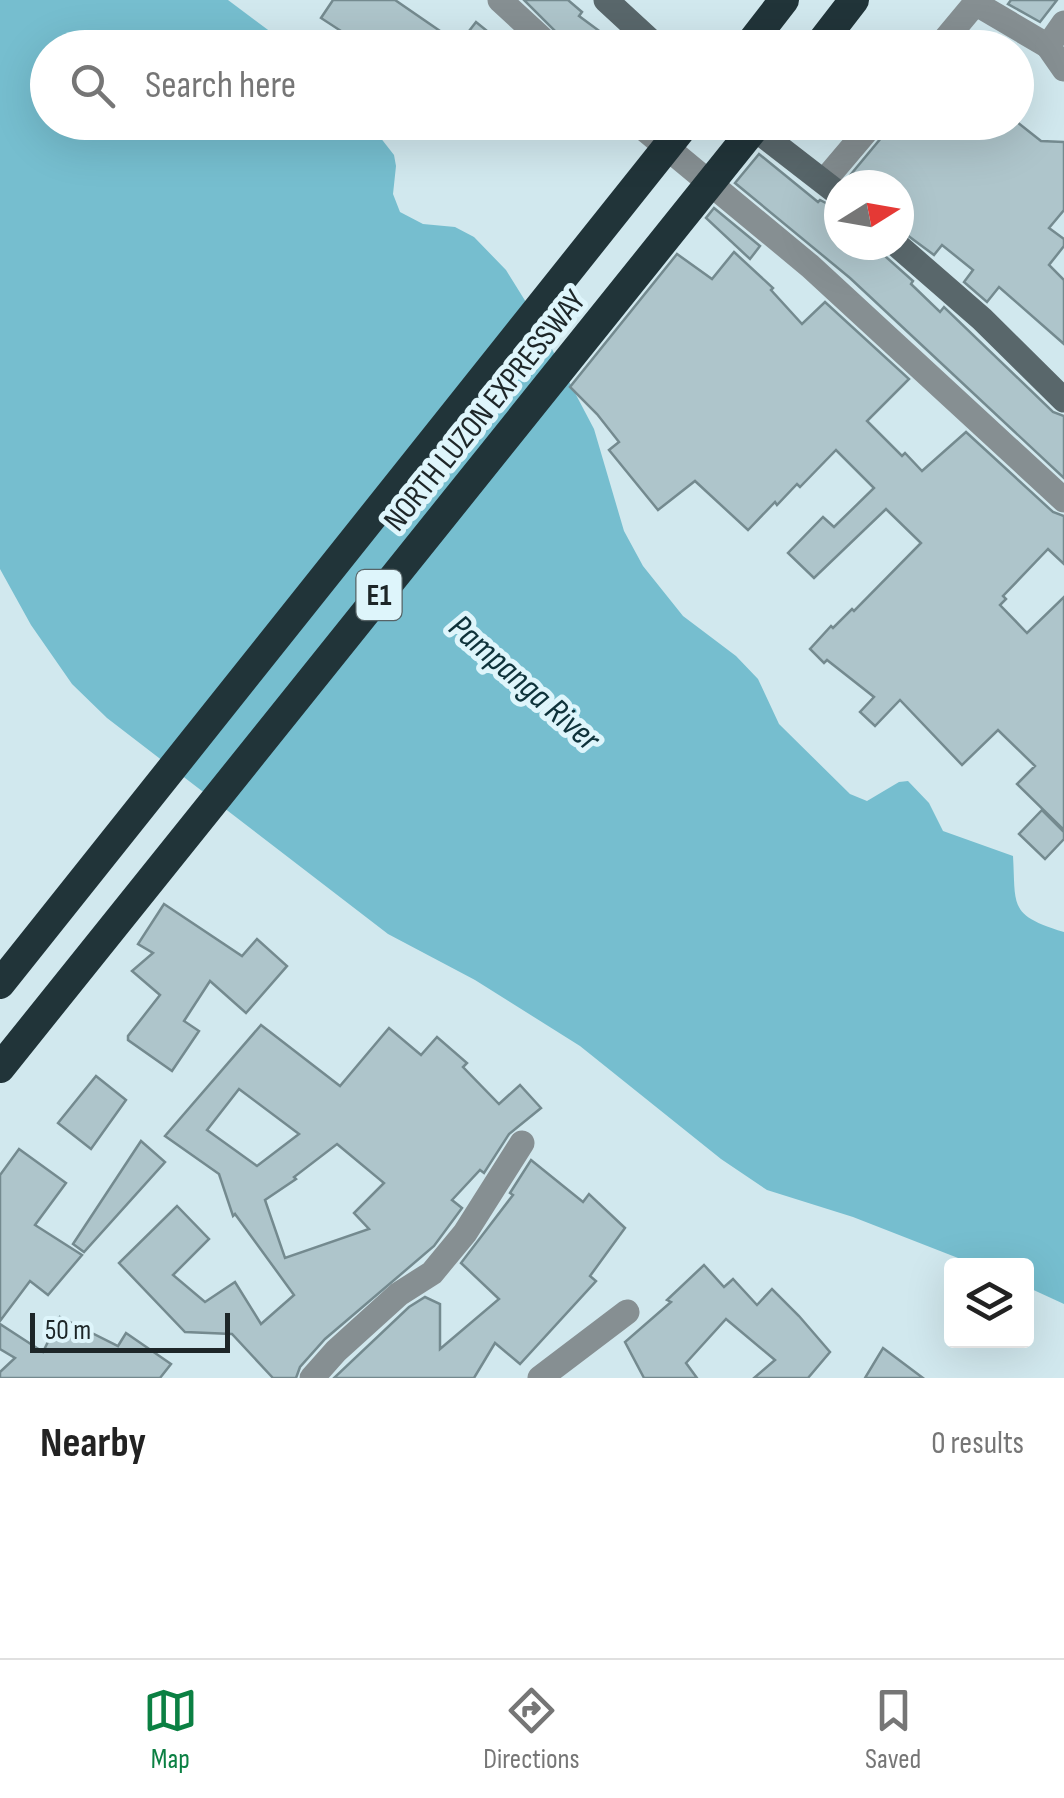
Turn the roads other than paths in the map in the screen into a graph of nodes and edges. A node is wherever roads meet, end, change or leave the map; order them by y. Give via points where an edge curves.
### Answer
1 (500, 0) edge
2 (606, 0) edge
3 (784, 0) edge
4 (854, 0) edge
5 (976, 2) edge
6 (1064, 22) edge
7 (532, 30) edge
8 (638, 30) edge
9 (761, 30) edge
10 (831, 30) edge
11 (953, 30) edge
12 (1022, 30) edge
13 (1034, 37) edge
14 (1048, 46) junction
15 (1064, 69) edge
16 (658, 140) edge
17 (673, 140) edge
18 (745, 140) edge
19 (770, 140) edge
20 (862, 140) edge
21 (843, 170) edge
22 (824, 181) edge
23 (914, 260) edge
24 (1064, 400) edge
25 (1064, 500) edge
26 (0, 984) edge
27 (0, 1068) edge
28 (522, 1143) dead end
29 (627, 1312) dead end
30 (312, 1378) edge
31 (540, 1378) edge

1 - 7 street
2 - 8 main road
3 - 9 highway
4 - 10 highway
5 - 11 street
5 - 12 street
6 - 14 street
13 - 14 street
14 - 15 street
16 - 25 street via 810,266
17 - 26 highway, NORTH LUZON EXPRESSWAY / E1
18 - 27 highway, NORTH LUZON EXPRESSWAY / E1
19 - 22 main road
20 - 21 street
23 - 24 main road
28 - 30 street via 432,1273 399,1294
29 - 31 street

